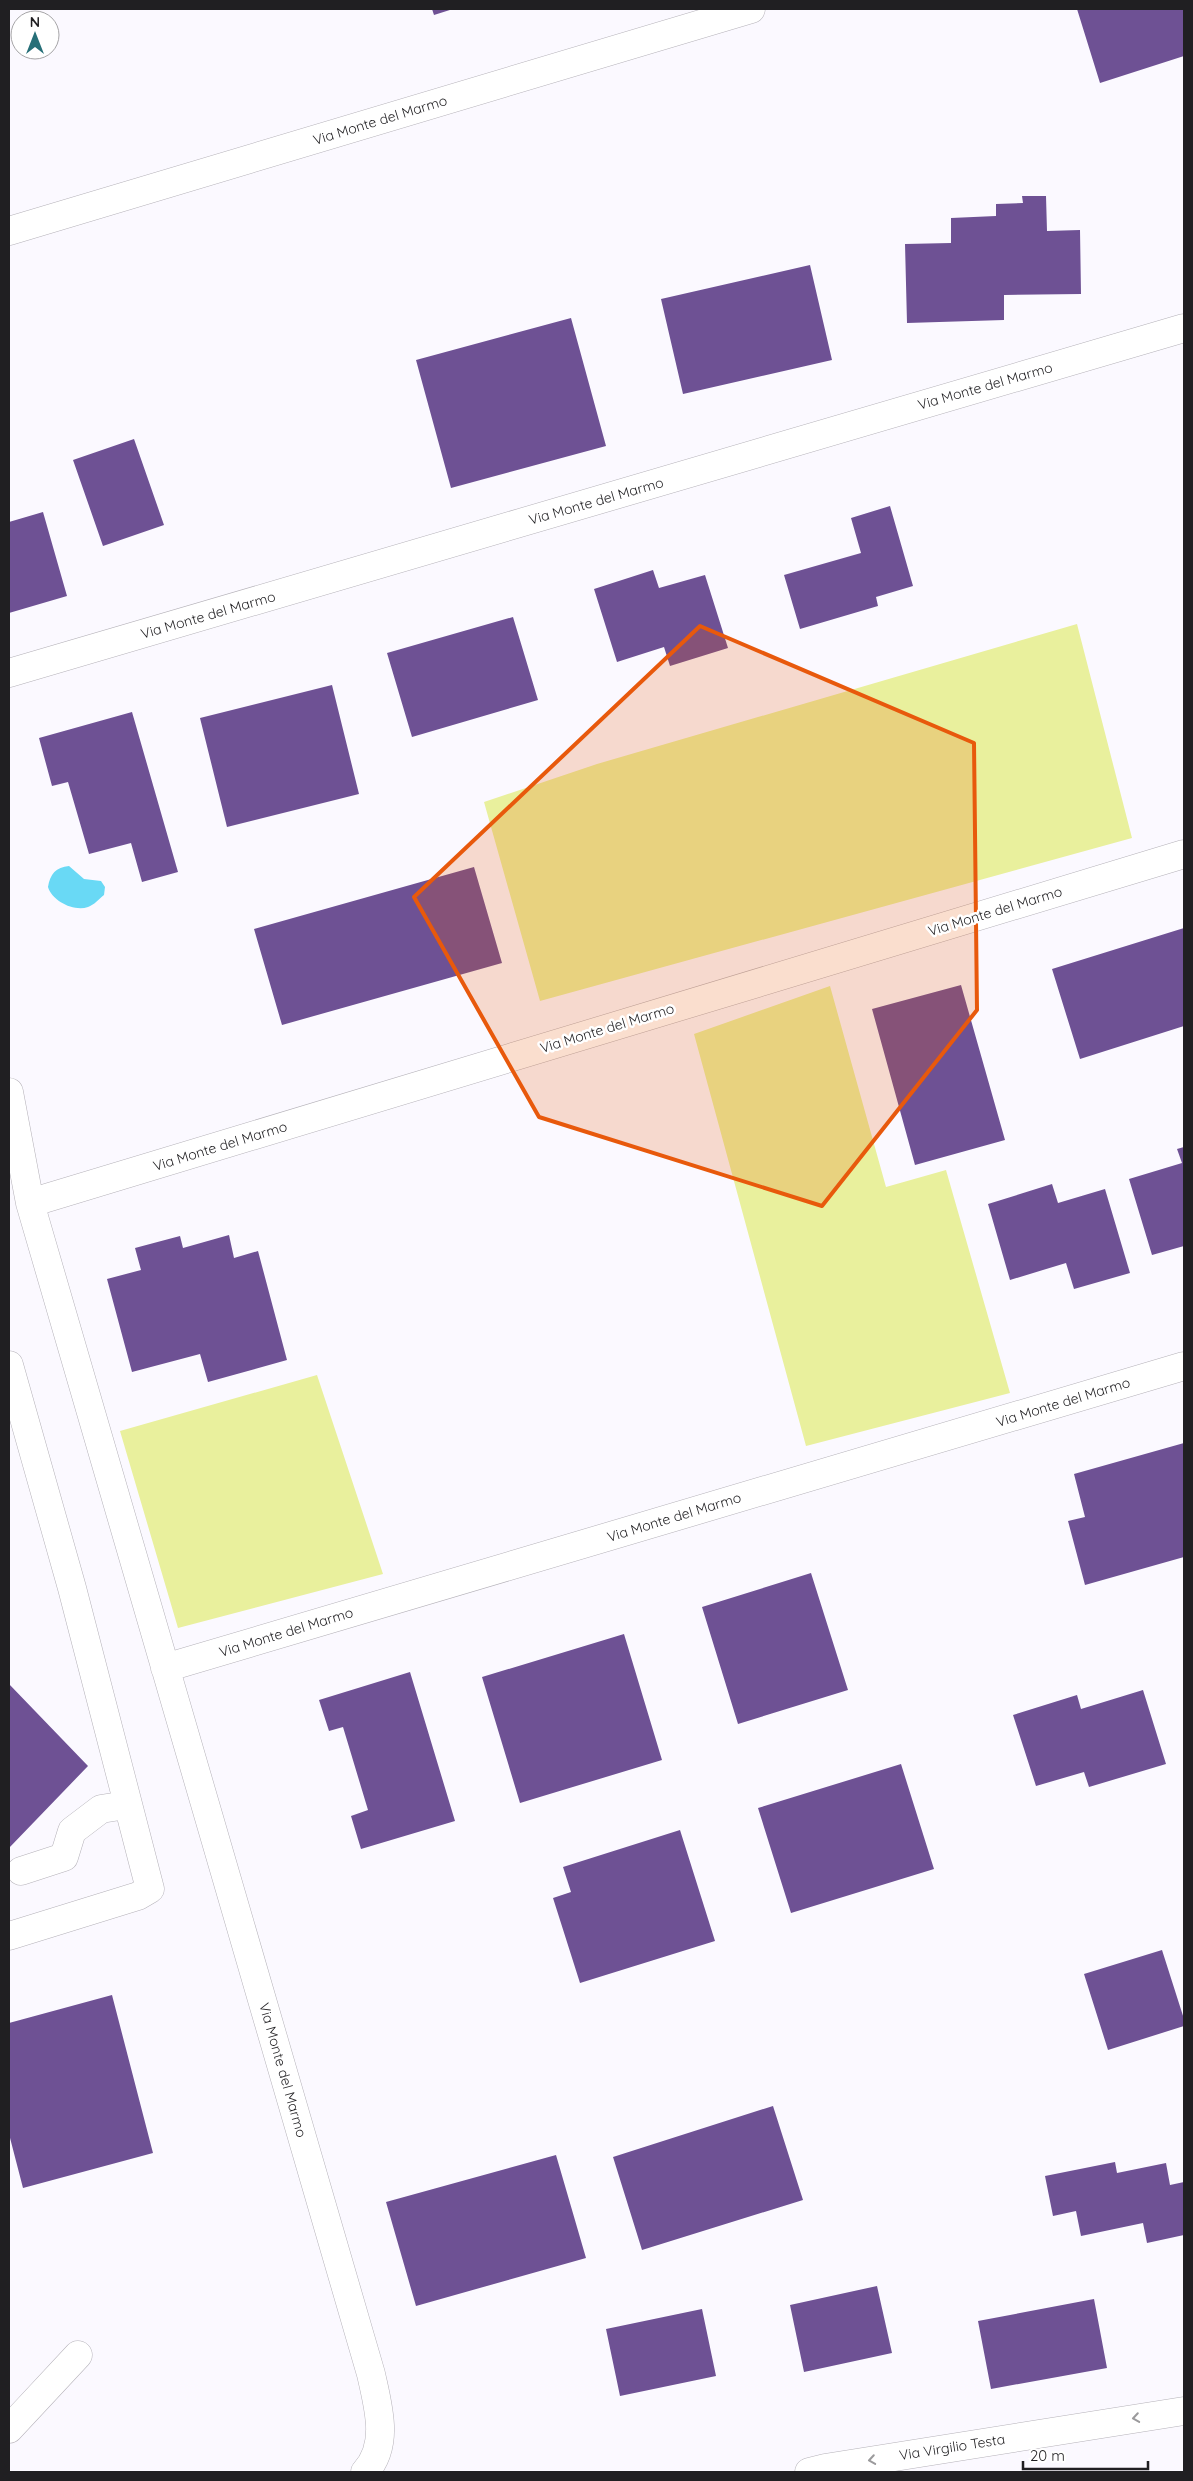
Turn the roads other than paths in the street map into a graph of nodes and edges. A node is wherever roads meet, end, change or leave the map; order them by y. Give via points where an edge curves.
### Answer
1 (751, 9) edge
2 (9, 231) edge
3 (1184, 328) edge
4 (9, 673) edge
5 (1184, 854) edge
6 (9, 1092) edge
7 (30, 1203) junction
8 (9, 1365) edge
9 (1184, 1366) edge
10 (165, 1668) junction
11 (126, 1805) junction
12 (21, 1871) dead end
13 (9, 1936) edge
14 (78, 2356) dead end
15 (1184, 2411) edge
16 (9, 2429) edge
17 (365, 2472) edge
18 (809, 2472) edge

1 - 2 street, Via Monte del Marmo
3 - 4 street, Via Monte del Marmo
5 - 7 street, Via Monte del Marmo
6 - 7 street, Via Monte del Marmo
7 - 10 street, Via Monte del Marmo
8 - 11 street via 72,1588
9 - 10 street, Via Monte del Marmo
10 - 17 street, Via Monte del Marmo via 371,2374 379,2409 380,2439 377,2454
11 - 12 street via 100,1809 72,1831 64,1857
11 - 13 street via 150,1889 138,1896
14 - 16 street
15 -> 18 street, Via Virgilio Testa

